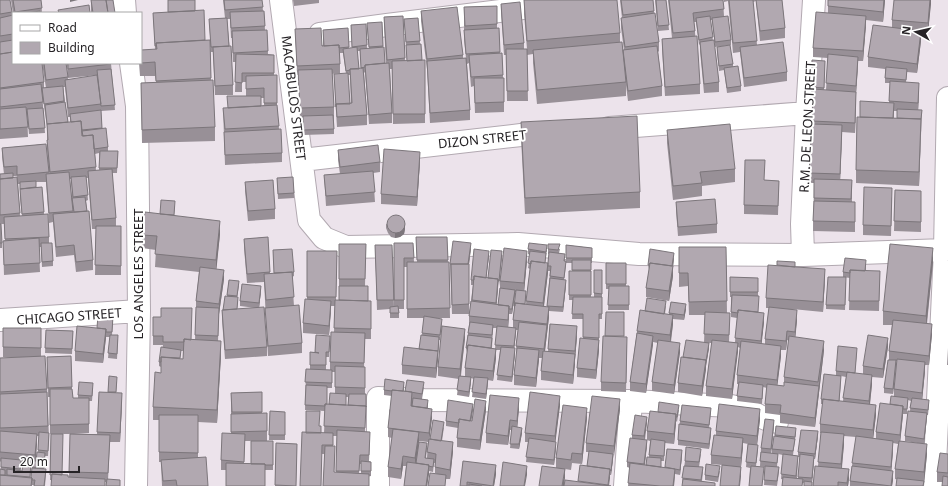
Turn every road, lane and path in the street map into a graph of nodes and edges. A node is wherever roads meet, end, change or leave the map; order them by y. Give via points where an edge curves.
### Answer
1 (124, 0) edge
2 (281, 0) edge
3 (589, 0) edge
4 (814, 0) edge
5 (125, 12) edge
6 (286, 39) junction
7 (131, 64) edge
8 (948, 98) edge
9 (807, 113) junction
10 (591, 130) edge
11 (568, 131) edge
12 (302, 160) junction
13 (945, 250) junction
14 (803, 255) junction
15 (139, 311) junction
16 (0, 320) edge
17 (631, 401) junction
18 (776, 422) dead end
19 (136, 486) edge
20 (378, 486) edge
21 (625, 486) edge
22 (934, 486) edge

1 - 5 street
2 - 6 street, MACABULOS STREET
3 - 6 street
4 - 9 street, R.M. DE LEON STREET
6 - 12 street, MACABULOS STREET
7 - 15 street, LOS ANGELES STREET via 137,106
8 - 13 street
9 - 10 street
9 - 14 street, R.M. DE LEON STREET
11 - 12 street, DIZON STREET
12 - 14 street, MACABULOS STREET via 309,220 324,238 346,247 518,244 639,254
13 - 14 street, MACABULOS STREET
13 - 22 street
15 - 16 street, CHICAGO STREET
15 - 19 street, LOS ANGELES STREET
17 - 18 street via 731,406 746,409
17 - 20 street via 378,398
17 - 21 street

